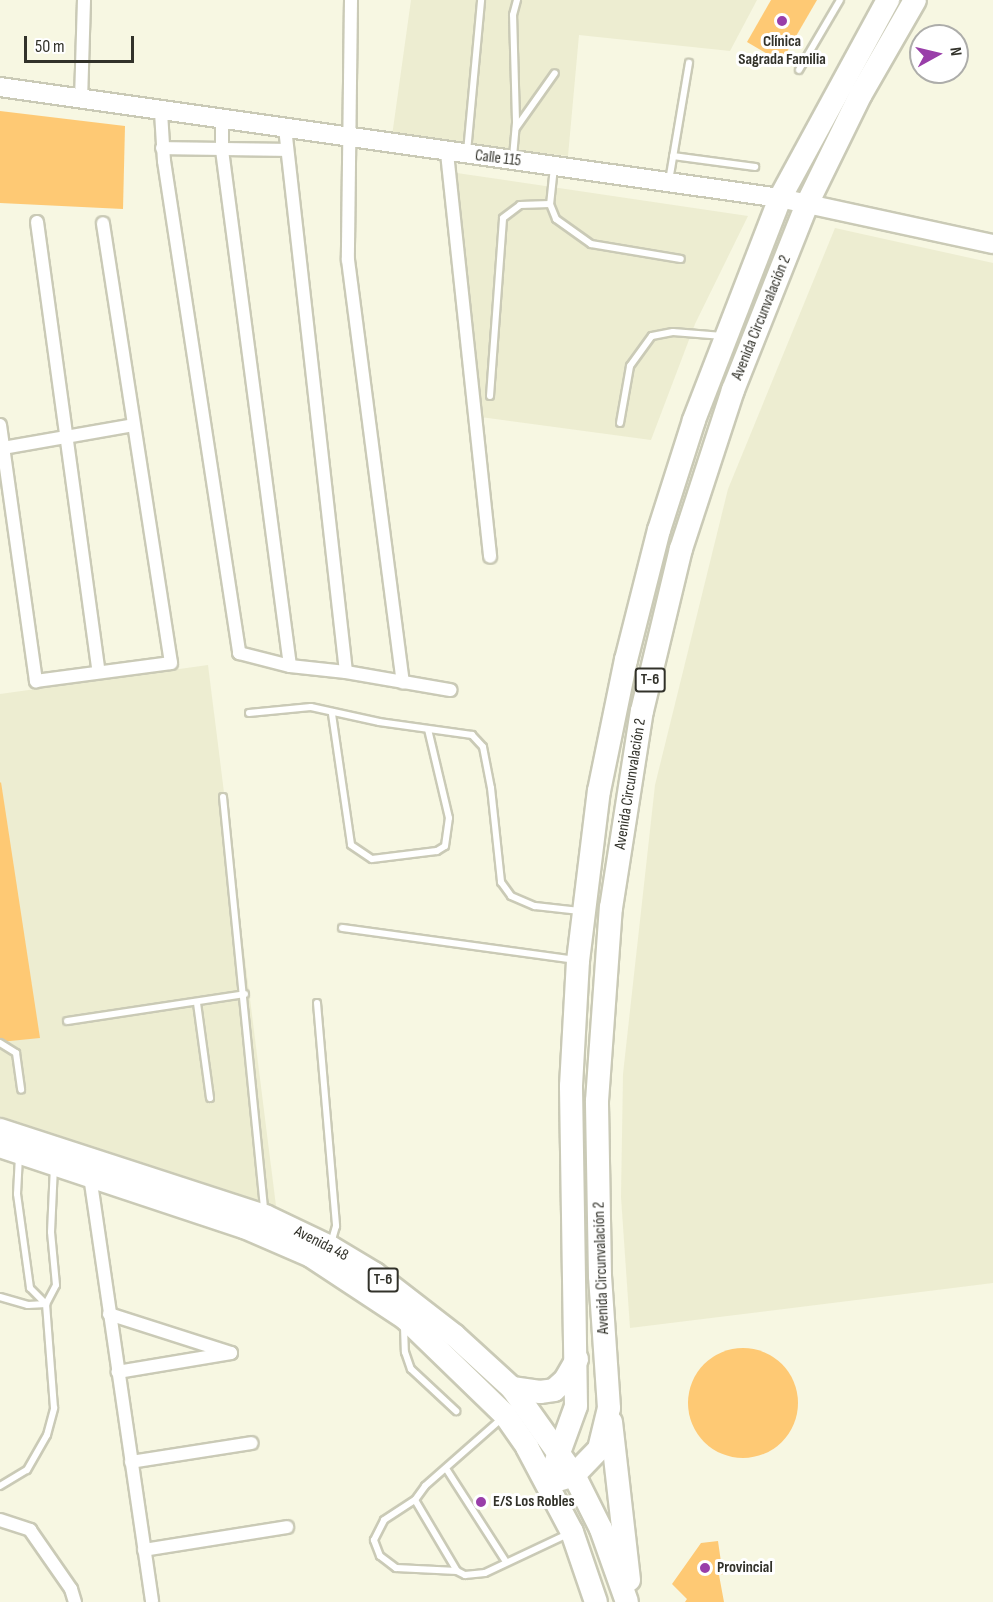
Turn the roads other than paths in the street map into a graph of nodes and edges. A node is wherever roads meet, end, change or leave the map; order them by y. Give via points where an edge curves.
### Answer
1 (84, 0) edge
2 (351, 0) edge
3 (481, 0) edge
4 (517, 0) edge
5 (840, 0) edge
6 (888, 0) edge
7 (915, 0) edge
8 (688, 63) dead end
9 (799, 70) dead end
10 (555, 73) dead end
11 (0, 87) edge
12 (81, 101) junction
13 (161, 112) junction
14 (222, 119) junction
15 (285, 128) junction
16 (516, 128) junction
17 (348, 136) junction
18 (162, 148) junction
19 (222, 150) junction
20 (286, 150) junction
21 (447, 153) junction
22 (467, 156) junction
23 (673, 156) junction
24 (512, 161) junction
25 (554, 166) junction
26 (755, 167) dead end
27 (669, 181) junction
28 (780, 198) junction
29 (808, 202) junction
30 (550, 204) junction
31 (37, 222) dead end
32 (103, 223) dead end
33 (993, 244) edge
34 (681, 259) dead end
35 (726, 336) junction
36 (490, 396) dead end
37 (620, 423) dead end
38 (0, 425) edge
39 (133, 425) junction
40 (70, 437) junction
41 (3, 448) junction
42 (490, 557) dead end
43 (290, 666) junction
44 (99, 672) junction
45 (346, 672) junction
46 (403, 682) junction
47 (450, 690) dead end
48 (249, 713) dead end
49 (332, 714) junction
50 (428, 729) junction
51 (223, 797) dead end
52 (583, 911) junction
53 (342, 928) dead end
54 (579, 961) junction
55 (244, 994) junction
56 (197, 1003) junction
57 (317, 1003) dead end
58 (67, 1021) dead end
59 (0, 1043) edge
60 (21, 1090) dead end
61 (210, 1098) dead end
62 (0, 1130) edge
63 (10, 1149) edge
64 (55, 1163) junction
65 (90, 1176) junction
66 (265, 1216) junction
67 (330, 1247) junction
68 (0, 1298) edge
69 (46, 1304) junction
70 (109, 1314) junction
71 (405, 1318) junction
72 (578, 1359) junction
73 (118, 1372) junction
74 (512, 1388) junction
75 (609, 1408) junction
76 (456, 1411) dead end
77 (505, 1415) junction
78 (252, 1443) dead end
79 (559, 1449) junction
80 (131, 1462) junction
81 (447, 1470) junction
82 (574, 1474) junction
83 (548, 1483) junction
84 (0, 1486) edge
85 (416, 1500) junction
86 (0, 1520) edge
87 (287, 1527) dead end
88 (572, 1532) junction
89 (144, 1550) junction
90 (506, 1562) junction
91 (457, 1571) junction
92 (75, 1602) edge
93 (152, 1602) edge
94 (596, 1602) edge
95 (629, 1602) edge

1 - 12 street
2 - 17 street
3 - 22 lane
4 - 16 lane via 512,45
5 - 9 lane
6 - 28 highway, Avenida Circunvalación 2 / T-6
7 - 29 highway, Avenida Circunvalación 2 / T-6 via 861,94
8 - 23 lane
10 - 16 lane
11 - 12 street, Calle 115
12 - 13 street, Calle 115
13 - 14 street, Calle 115
13 - 18 street
14 - 15 street, Calle 115
14 - 19 street
15 - 17 street, Calle 115
15 - 20 street
16 - 24 lane
17 - 21 street, Calle 115
17 - 46 street via 348,260
18 - 19 street
18 - 43 street via 239,653
19 - 20 street
19 - 43 street
20 - 45 street
21 - 22 street, Calle 115
21 - 42 street
22 - 24 street, Calle 115
23 - 26 lane
23 - 27 lane
24 - 25 street, Calle 115
25 - 27 street, Calle 115
25 - 30 lane
27 - 28 street, Calle 115
28 - 29 street, Calle 115
28 - 35 highway, Avenida Circunvalación 2 / T-6
29 - 33 street, Calle 115
29 - 75 highway, Avenida Circunvalación 2 / T-6 via 733,390 681,549 640,722 611,908 597,1101 600,1276
30 - 34 lane via 556,219 591,244
30 - 36 lane via 520,205 503,218
31 - 40 street
32 - 39 street
35 - 37 lane via 673,332 652,336 630,366
35 - 52 highway, Avenida Circunvalación 2 / T-6 via 659,530 626,660 599,790
38 - 41 street
39 - 40 street
39 - 44 street via 171,663
40 - 41 street
40 - 44 street
41 - 44 street via 36,681
43 - 45 street
45 - 46 street
46 - 47 street
48 - 49 lane via 311,707
49 - 50 lane
49 - 50 lane via 351,845 372,859 437,851 445,846 449,818
50 - 52 lane via 472,735 483,747 501,882 511,896 535,906
51 - 55 lane
52 - 54 highway, Avenida Circunvalación 2 / T-6
53 - 54 lane
54 - 72 highway, Avenida Circunvalación 2 / T-6 via 571,1086
55 - 56 lane
55 - 66 lane
56 - 58 lane
56 - 61 lane
57 - 67 lane via 336,1226
59 - 60 lane via 16,1053
62 - 66 highway, Avenida 48 / T-6
63 - 64 highway, Avenida 48 / T-6
63 - 69 lane via 30,1288
64 - 65 highway, Avenida 48 / T-6
64 - 69 lane via 51,1232 57,1285
65 - 70 street
65 - 71 highway, Avenida 48 / T-6 via 244,1227 311,1256
66 - 67 highway, Avenida 48 / T-6
67 - 74 highway, Avenida 48 / T-6 via 375,1274 454,1335
68 - 69 lane via 28,1305
69 - 84 lane via 54,1408 47,1436 27,1470
70 - 73 street
70 - 73 street via 231,1353
71 - 76 lane via 405,1352 411,1369
71 - 77 highway, Avenida 48 / T-6
72 - 74 highway via 554,1390
72 - 79 highway, Avenida Circunvalación 2 / T-6 via 576,1406
73 - 80 street
74 - 79 highway, Avenida 48 / T-6
75 - 82 highway, Avenida Circunvalación 2 / T-6 via 599,1449
75 - 95 highway
77 - 81 lane
77 - 83 highway, Avenida 48 / T-6
78 - 80 street
79 - 82 highway, Avenida 48 / T-6
79 - 83 highway, Avenida Circunvalación 2 / T-6
80 - 89 street
81 - 85 lane via 425,1486
81 - 90 lane
82 - 83 highway, Avenida Circunvalación 2 / T-6
82 - 95 highway, Avenida 48 / T-6 via 601,1529
83 - 88 highway, T-6
85 - 91 lane
85 - 91 lane via 384,1520 374,1540 380,1556 396,1568
86 - 92 street via 30,1530 71,1589
87 - 89 street
88 - 90 lane
88 - 94 highway, T-6
89 - 93 street
90 - 91 lane via 485,1573 465,1575

